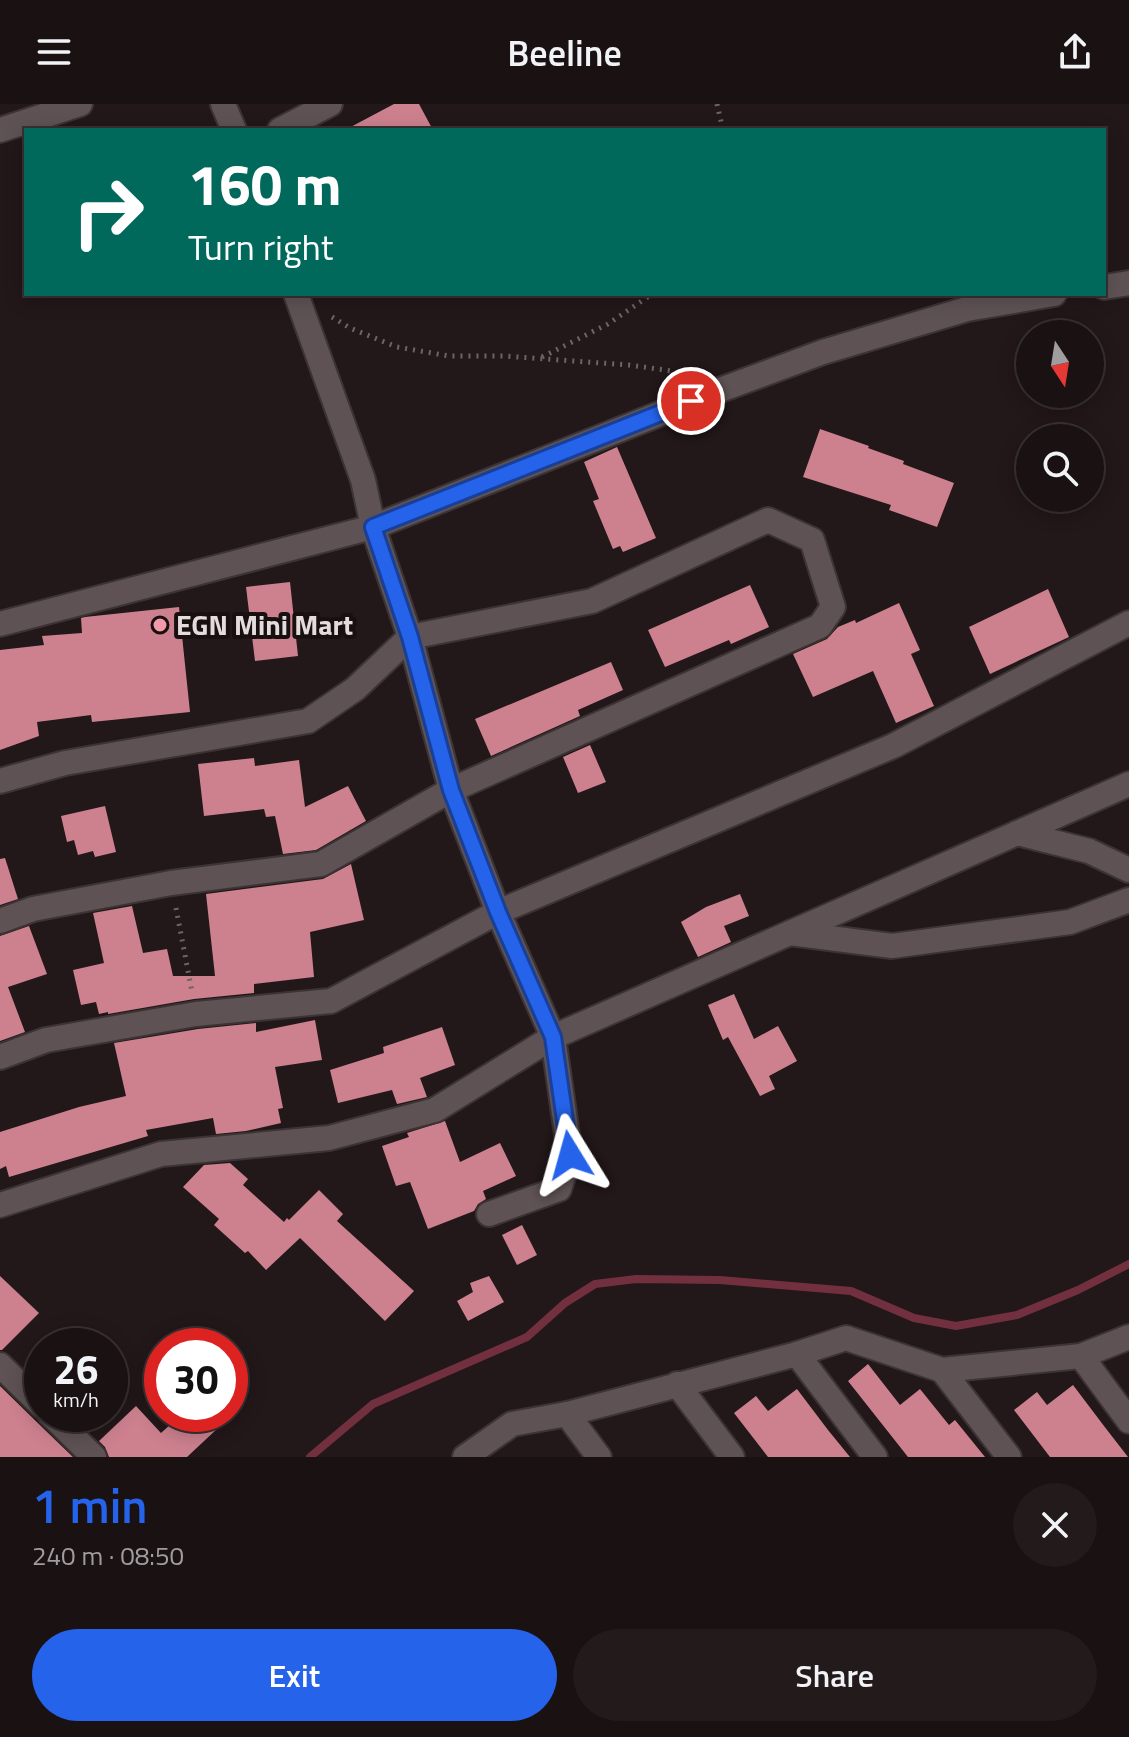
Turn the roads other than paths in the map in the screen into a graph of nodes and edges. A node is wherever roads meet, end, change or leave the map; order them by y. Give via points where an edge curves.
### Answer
1 (80, 104) edge
2 (223, 104) edge
3 (330, 104) edge
4 (233, 128) edge
5 (284, 128) edge
6 (0, 130) edge
7 (1129, 283) edge
8 (1106, 287) edge
9 (296, 296) edge
10 (1042, 296) edge
11 (373, 527) junction
12 (1129, 623) edge
13 (0, 624) edge
14 (410, 637) junction
15 (0, 781) edge
16 (1129, 784) edge
17 (451, 790) junction
18 (1017, 833) junction
19 (1129, 870) edge
20 (1129, 900) edge
21 (498, 912) junction
22 (0, 921) edge
23 (790, 933) junction
24 (553, 1037) junction
25 (0, 1057) edge
26 (0, 1205) edge
27 (489, 1214) dead end
28 (1129, 1337) edge
29 (797, 1354) junction
30 (1081, 1356) junction
31 (0, 1365) edge
32 (942, 1370) junction
33 (677, 1384) junction
34 (24, 1388) edge
35 (567, 1414) junction
36 (1129, 1421) edge
37 (68, 1432) edge
38 (94, 1457) edge
39 (465, 1457) edge
40 (599, 1457) edge
41 (732, 1457) edge
42 (875, 1457) edge
43 (1009, 1457) edge

1 - 6 street
2 - 4 street
3 - 5 street
7 - 8 street
9 - 11 street via 363,480
10 - 11 street via 967,309 823,352
11 - 13 street
11 - 14 street
12 - 21 street via 893,746
14 - 15 street via 355,689 308,721 65,763
14 - 17 street
14 - 17 street via 592,601 768,520 812,540 833,607 820,626
16 - 18 street
17 - 21 street
17 - 22 street via 321,864 171,883 33,909
18 - 19 street via 1089,851
18 - 23 street
20 - 23 street via 1070,922 892,946
21 - 24 street
21 - 25 street via 331,1001 196,1014 46,1040
23 - 24 street
24 - 26 street via 435,1110 329,1138 161,1154
24 - 27 street via 570,1155 559,1189
28 - 30 street
29 - 32 street via 846,1338
29 - 33 street
29 - 42 street
30 - 32 street
30 - 36 street
31 - 34 street
32 - 43 street
33 - 35 street
33 - 41 street
35 - 39 street via 512,1424
35 - 40 street
37 - 38 street

